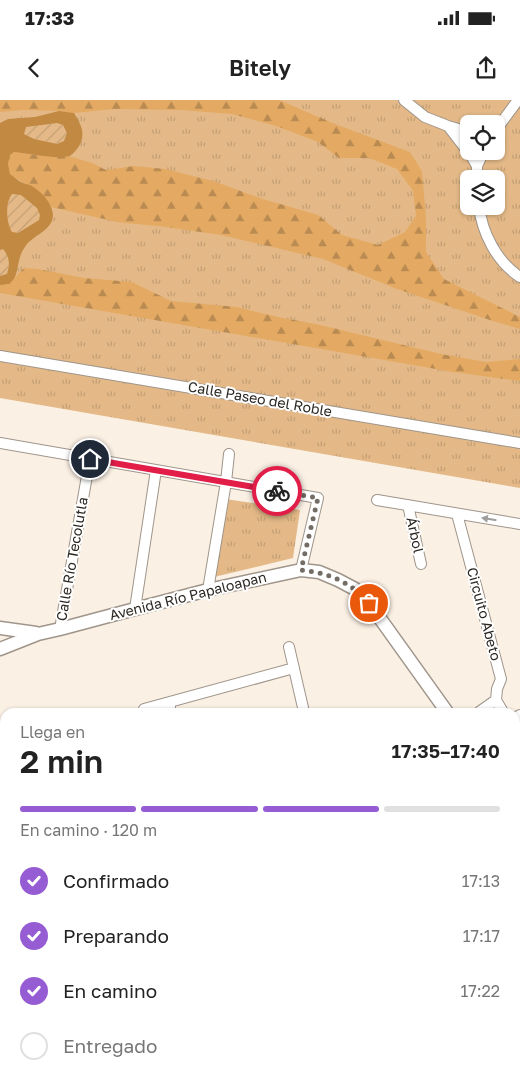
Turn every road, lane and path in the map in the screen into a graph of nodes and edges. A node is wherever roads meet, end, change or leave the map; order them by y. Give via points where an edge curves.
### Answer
1 (404, 100) edge
2 (518, 100) edge
3 (505, 117) edge
4 (448, 126) junction
5 (460, 129) edge
6 (480, 160) edge
7 (477, 166) junction
8 (477, 170) edge
9 (481, 215) edge
10 (520, 277) edge
11 (0, 356) edge
12 (520, 443) edge
13 (0, 444) edge
14 (230, 454) dead end
15 (90, 459) junction
16 (156, 470) junction
17 (226, 482) junction
18 (377, 500) dead end
19 (408, 505) junction
20 (457, 514) junction
21 (520, 524) edge
22 (421, 564) dead end
23 (301, 570) junction
24 (208, 590) junction
25 (135, 608) junction
26 (0, 628) edge
27 (60, 629) junction
28 (38, 634) junction
29 (289, 647) dead end
30 (0, 649) edge
31 (294, 668) junction
32 (496, 700) junction
33 (170, 707) edge
34 (157, 708) edge
35 (303, 708) edge
36 (444, 708) edge
37 (484, 708) edge
38 (501, 708) edge

1 - 4 street via 426,116
2 - 3 street
4 - 5 street
4 - 7 street
6 - 7 street
7 - 8 street
9 - 10 street via 495,252
11 - 12 street, Calle Paseo del Roble
13 - 15 street
14 - 17 street
15 - 16 street
15 - 27 street, Calle Río Tecolutla
16 - 17 street
16 - 25 street
17 - 23 street via 318,498
17 - 24 street
18 - 19 street
19 - 20 street
19 - 22 street, Árbol
21 -> 20 street
20 - 32 street, Circuito Abeto via 501,679
23 - 24 street, Avenida Río Papaloapan
23 - 36 street, Avenida Río Papaloapan via 320,572 355,589 369,603
24 - 25 street, Avenida Río Papaloapan
25 - 27 street, Avenida Río Papaloapan
26 - 28 street, Avenida Río Papaloapan
27 - 28 street, Avenida Río Papaloapan
28 - 30 street, Avenida Río Papaloapan
29 - 31 street
31 - 33 street
31 - 35 street
32 - 37 street
32 - 38 street
33 - 34 street

